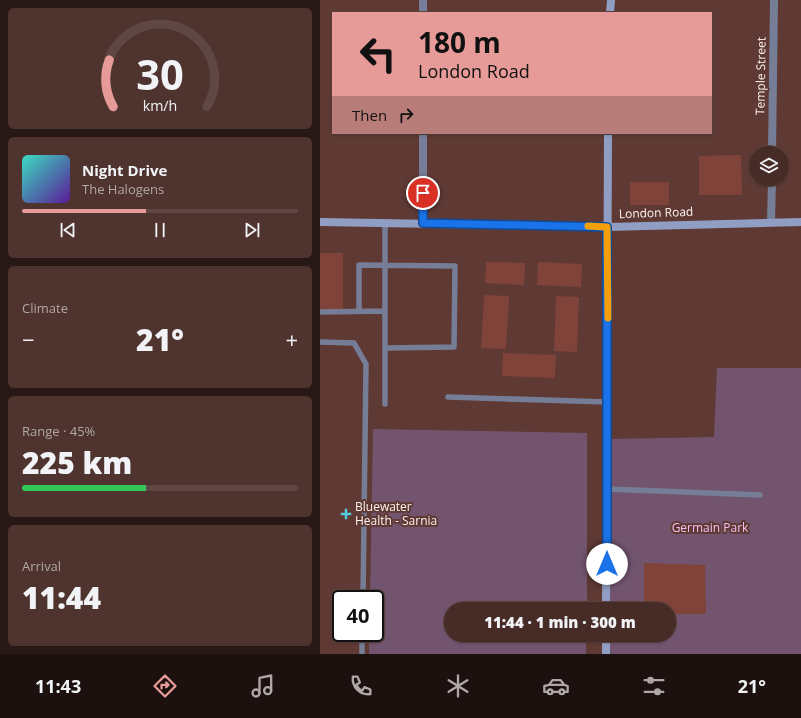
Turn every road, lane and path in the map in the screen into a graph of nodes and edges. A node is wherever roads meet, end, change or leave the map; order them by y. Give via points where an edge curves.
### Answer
1 (424, 0) edge
2 (610, 0) edge
3 (774, 0) edge
4 (423, 12) edge
5 (610, 12) edge
6 (423, 134) edge
7 (608, 134) edge
8 (772, 146) edge
9 (772, 186) edge
10 (320, 222) edge
11 (771, 222) junction
12 (801, 222) edge
13 (385, 223) junction
14 (423, 223) junction
15 (607, 227) junction
16 (385, 265) junction
17 (359, 311) junction
18 (385, 311) junction
19 (320, 312) edge
20 (320, 342) edge
21 (385, 348) junction
22 (448, 397) dead end
23 (608, 402) junction
24 (384, 404) dead end
25 (607, 489) junction
26 (760, 495) dead end
27 (363, 590) edge
28 (606, 602) edge
29 (362, 642) edge
30 (606, 642) edge
31 (362, 654) edge
32 (606, 654) edge

1 - 4 street
2 - 5 street
3 - 8 street, Temple Street
6 - 14 street
7 - 15 street
9 - 11 street
10 - 13 street, London Road
11 - 12 street, London Road
11 - 15 street, London Road
13 - 14 street, London Road
13 - 16 lane
14 - 15 street, London Road
15 - 23 street
16 - 17 lane via 359,266
16 - 18 lane
16 - 21 lane via 455,266 454,347
17 - 18 lane
17 - 19 lane
18 - 21 lane
20 - 27 lane via 354,343 366,364
21 - 24 lane
22 - 23 lane
23 - 25 street
25 - 26 lane
25 - 28 street
29 - 31 lane
30 - 32 street

